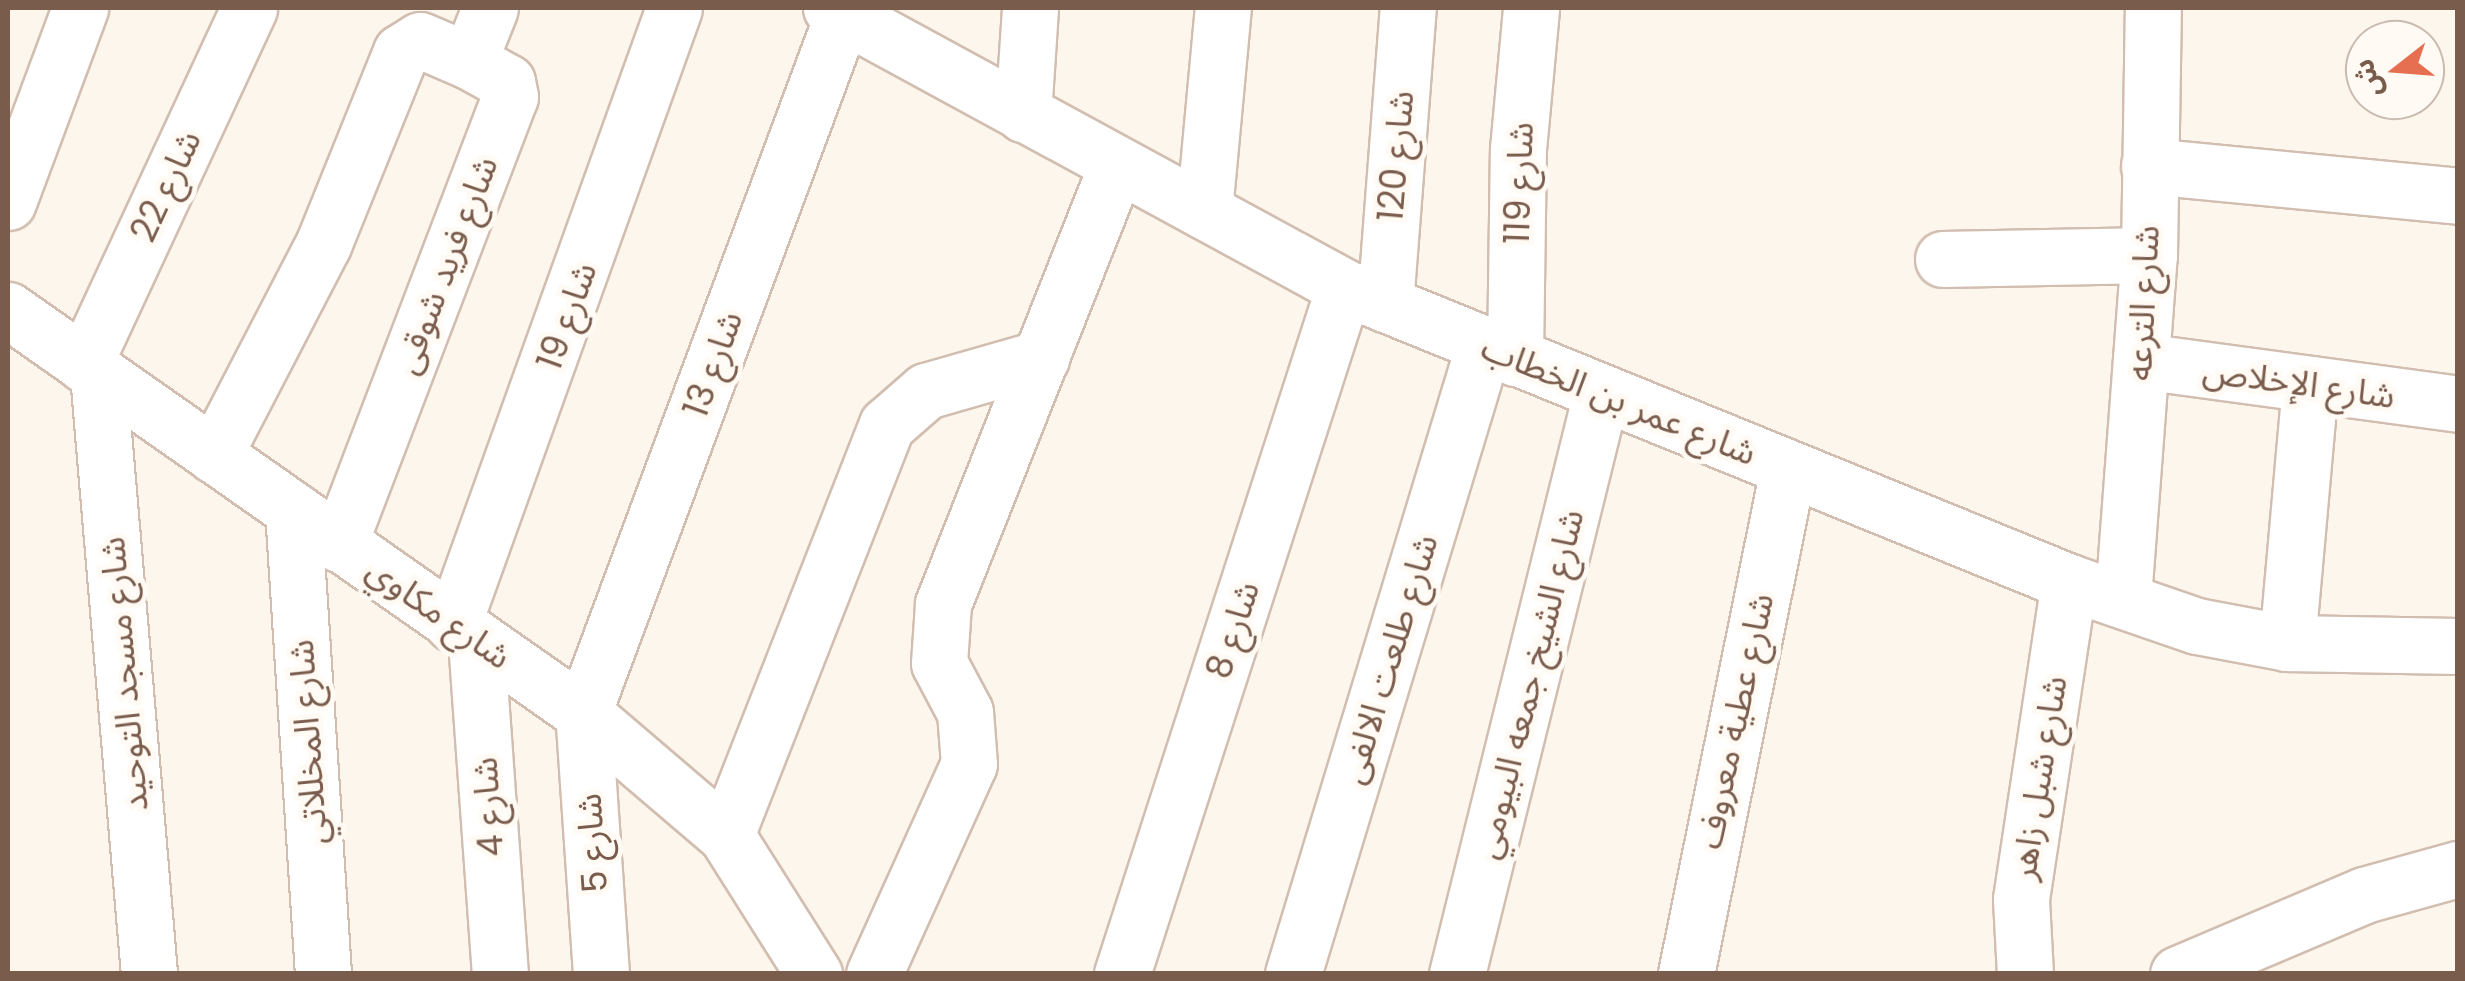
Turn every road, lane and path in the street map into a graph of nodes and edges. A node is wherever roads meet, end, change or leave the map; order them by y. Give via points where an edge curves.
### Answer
1 (80, 8) edge
2 (248, 8) edge
3 (490, 8) edge
4 (674, 8) edge
5 (1030, 8) edge
6 (1222, 8) edge
7 (1408, 8) edge
8 (1531, 8) edge
9 (2152, 8) edge
10 (837, 11) edge
11 (469, 61) junction
12 (1023, 114) junction
13 (1117, 166) junction
14 (2149, 166) junction
15 (2458, 196) edge
16 (8, 202) edge
17 (1204, 212) junction
18 (2149, 255) junction
19 (1943, 259) dead end
20 (1364, 295) junction
21 (8, 310) edge
22 (1499, 352) junction
23 (1041, 358) junction
24 (2140, 361) junction
25 (91, 369) junction
26 (2310, 384) junction
27 (1601, 394) junction
28 (2458, 404) edge
29 (214, 455) junction
30 (1788, 469) junction
31 (293, 510) junction
32 (339, 544) junction
33 (2068, 582) junction
34 (2123, 598) junction
35 (465, 632) junction
36 (2287, 643) junction
37 (2458, 646) edge
38 (584, 713) junction
39 (726, 835) junction
40 (2458, 868) edge
41 (149, 974) edge
42 (323, 974) edge
43 (500, 974) edge
44 (601, 974) edge
45 (814, 974) edge
46 (874, 974) edge
47 (1122, 974) edge
48 (1294, 974) edge
49 (1457, 974) edge
50 (1686, 974) edge
51 (2025, 974) edge
52 (2178, 974) edge

1 - 16 street
2 - 25 street, شارع 22
3 - 11 street
4 - 35 street, شارع 19 via 630,115 627,154
5 - 12 street
6 - 17 street
7 - 20 street, شارع 120
8 - 22 street, شارع 119
9 - 14 street, شارع الترعه
10 - 12 street, شارع عمر بن الخطاب
10 - 38 street, شارع 13
11 - 29 street, شارع فريد شوقى via 420,40 401,52 324,245
11 - 32 street, شارع فريد شوقى via 507,82 510,97
12 - 13 street, شارع عمر بن الخطاب
13 - 17 street, شارع عمر بن الخطاب
13 - 23 street
14 - 15 street
14 - 18 street, شارع الترعه
17 - 20 street, شارع عمر بن الخطاب
18 - 19 street
18 - 24 street, شارع الترعه
20 - 22 street, شارع عمر بن الخطاب
20 - 47 street, شارع 8
21 - 25 street, شارع مكاوي
22 - 27 street, شارع عمر بن الخطاب
22 - 48 street, شارع طلعت الالفى
23 - 39 street via 926,391 887,425
23 - 46 street via 937,633 939,663 966,712 969,764
24 - 26 street, شارع الإخلاص
24 - 34 street, شارع الترعه
25 - 29 street, شارع مكاوي
25 - 41 street, شارع مسجد التوحيد
26 - 28 street, شارع الإخلاص
26 - 36 street
27 - 30 street, شارع عمر بن الخطاب
27 - 49 street, شارع الشيخ جمعه البيومي
29 - 31 street, شارع مكاوي
30 - 33 street, شارع عمر بن الخطاب
30 - 50 street, شارع عطية معروف
31 - 32 street, شارع مكاوي
31 - 42 street, شارع المخللاتي
32 - 35 street, شارع مكاوي
33 - 34 street, شارع عمر بن الخطاب
33 - 51 street, شارع شبل زاهر via 2021,899
34 - 36 street, شارع عمر بن الخطاب via 2197,626
35 - 38 street, شارع مكاوي
35 - 43 street, شارع 4
36 - 37 street, شارع عمر بن الخطاب
38 - 39 street, شارع مكاوي
38 - 44 street, شارع 5
39 - 45 street, شارع مكاوي
40 - 52 street via 2364,896

